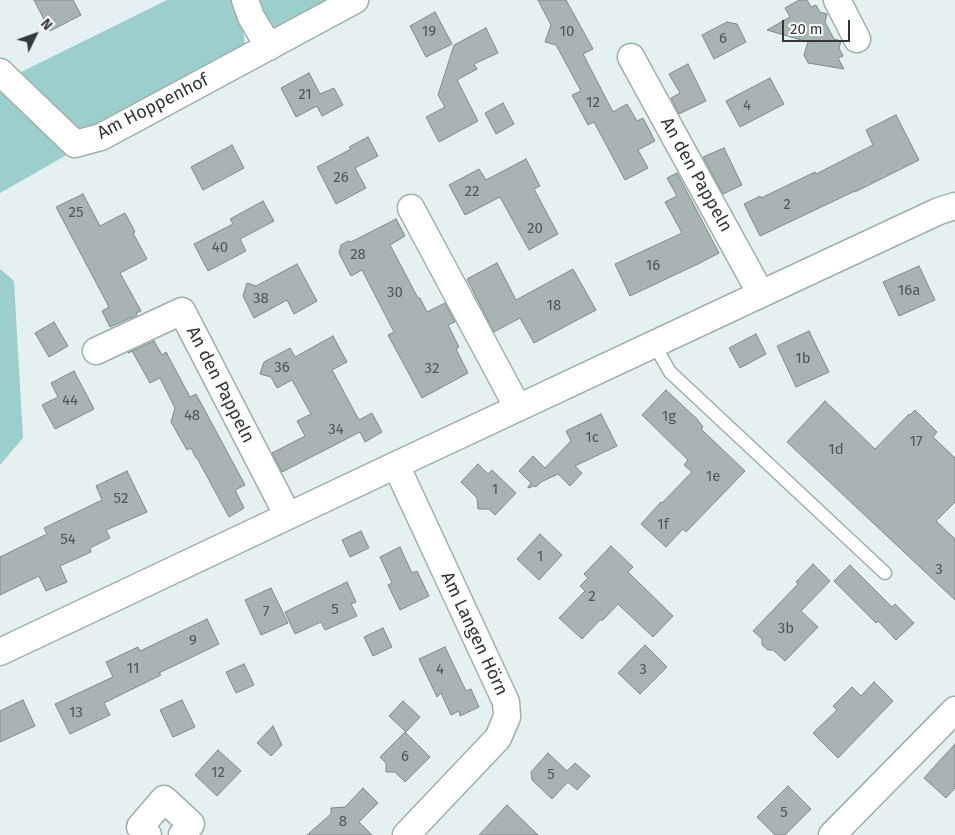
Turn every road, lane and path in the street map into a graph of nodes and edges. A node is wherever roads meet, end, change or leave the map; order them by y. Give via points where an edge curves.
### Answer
1 (245, 0) edge
2 (355, 0) edge
3 (837, 0) edge
4 (857, 39) dead end
5 (269, 46) junction
6 (631, 57) dead end
7 (0, 72) edge
8 (955, 206) edge
9 (411, 208) dead end
10 (761, 294) junction
11 (654, 344) junction
12 (96, 351) dead end
13 (518, 408) junction
14 (396, 464) junction
15 (288, 516) junction
16 (885, 573) dead end
17 (0, 652) edge
18 (955, 710) edge
19 (148, 835) edge
20 (182, 835) edge
21 (406, 835) edge
22 (832, 835) edge

1 - 5 street via 251,17
2 - 5 street, Am Hoppenhof
3 - 4 street
5 - 7 street, Am Hoppenhof via 102,137 75,144
6 - 10 street, An den Pappeln
8 - 10 street
9 - 13 street
10 - 11 street
11 - 13 street
11 - 16 lane via 670,372
12 - 15 street, An den Pappeln via 182,311
13 - 14 street
14 - 15 street
14 - 21 street, Am Langen Hörn via 506,702 507,718 498,738
15 - 17 street
18 - 22 street
19 - 20 street via 140,827 164,799 191,824

